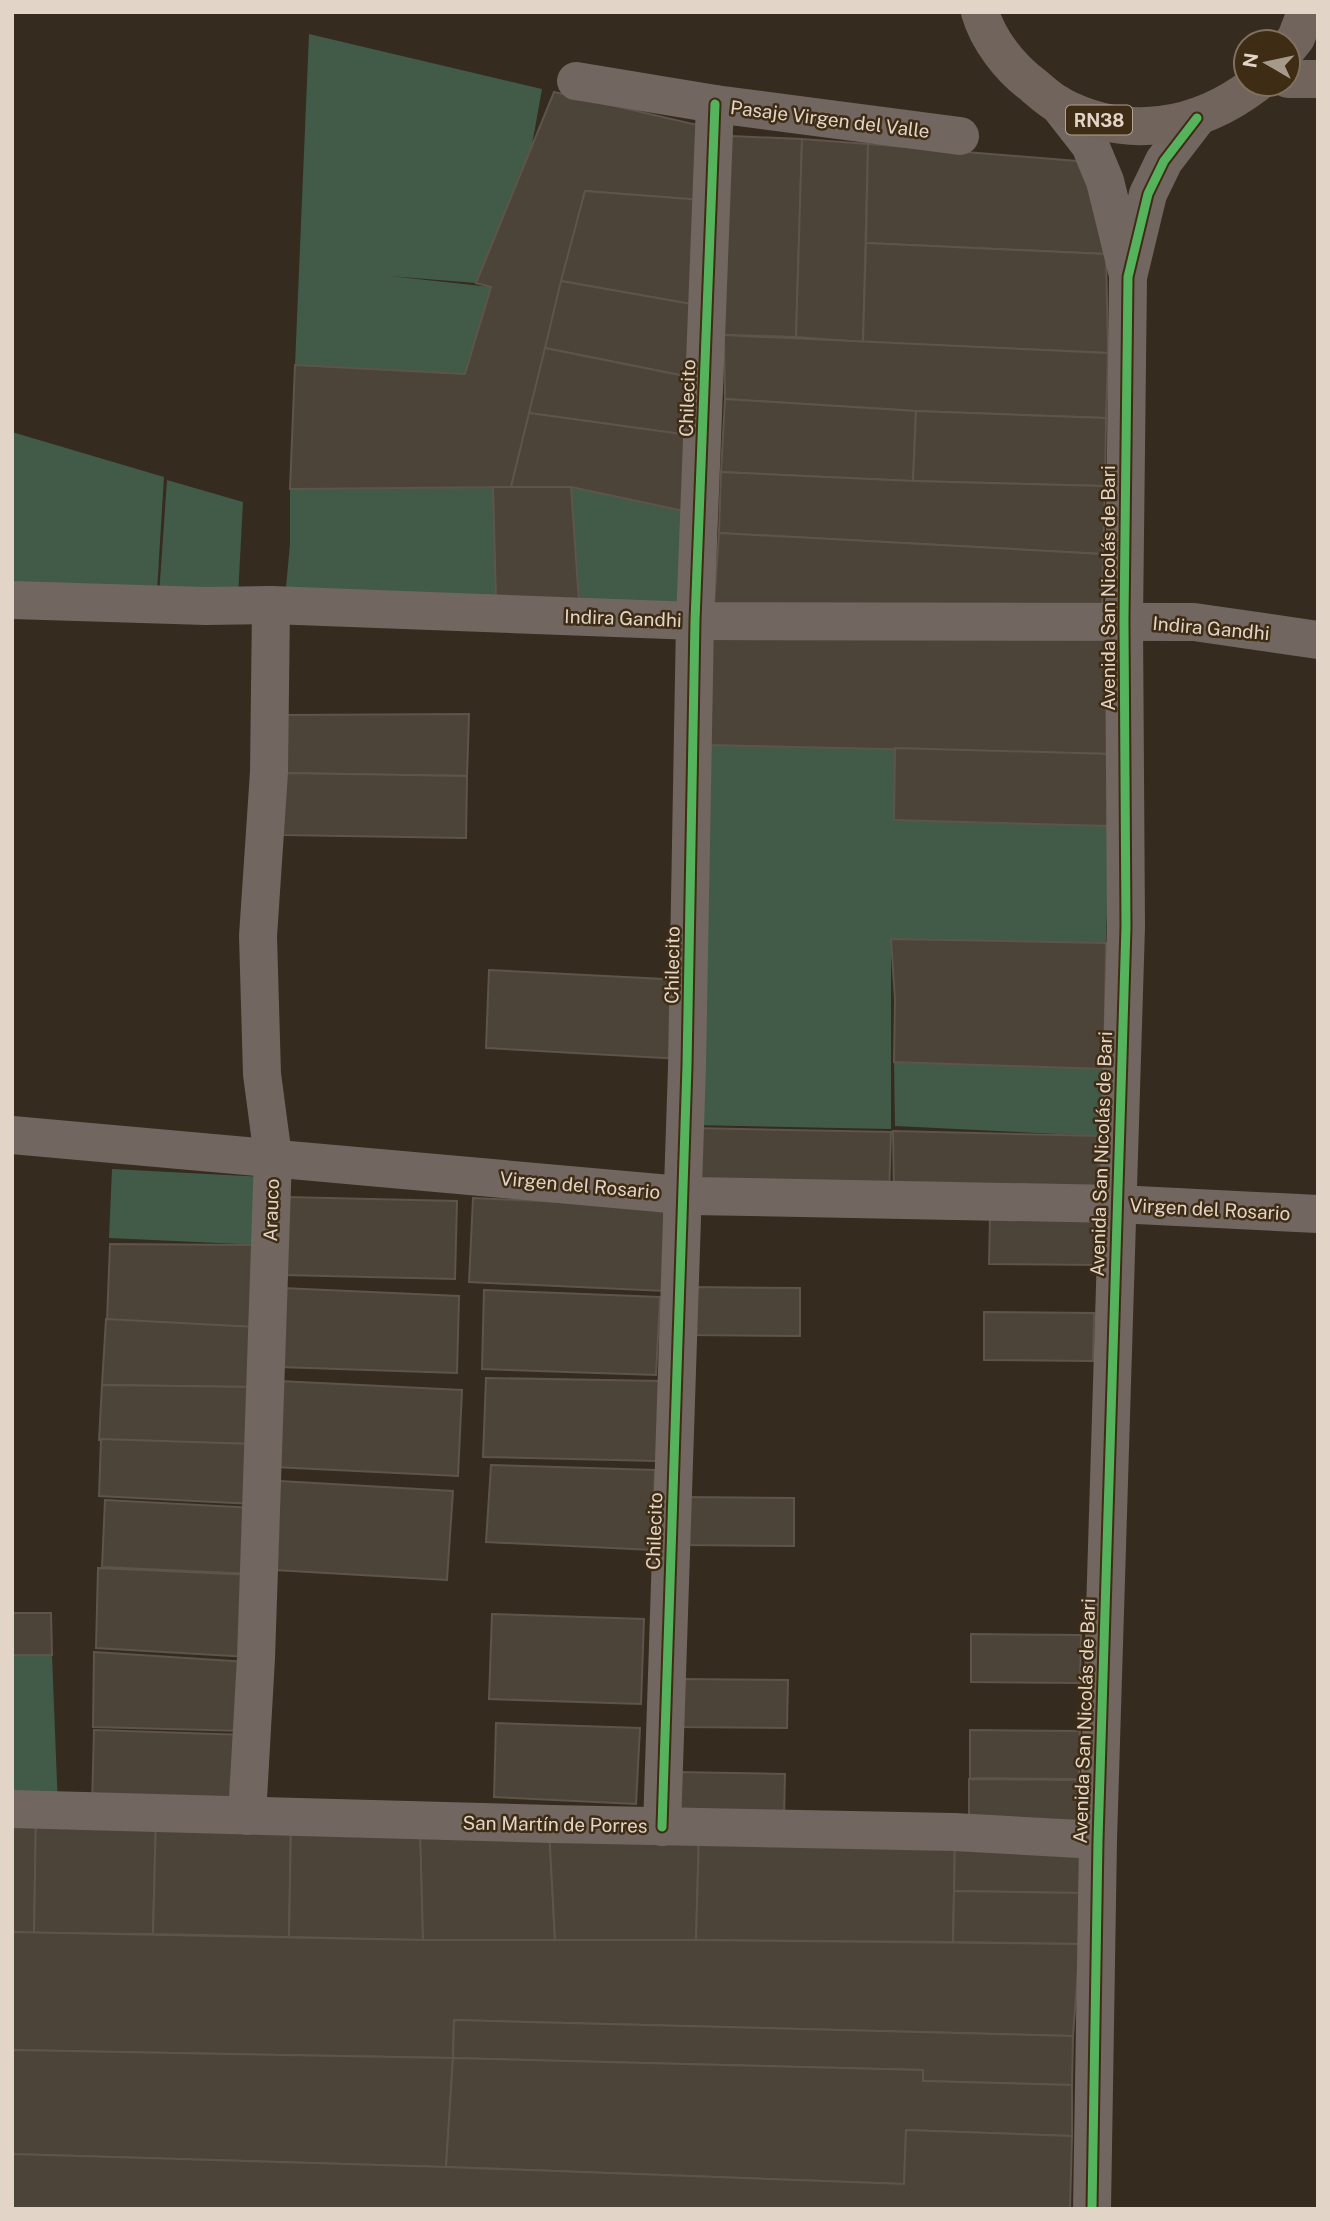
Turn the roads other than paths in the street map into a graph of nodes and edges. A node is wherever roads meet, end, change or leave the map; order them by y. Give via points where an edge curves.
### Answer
1 (978, 16) edge
2 (576, 81) dead end
3 (1238, 98) edge
4 (715, 104) junction
5 (1058, 104) junction
6 (1198, 118) junction
7 (960, 136) dead end
8 (1128, 276) junction
9 (12, 600) edge
10 (271, 605) junction
11 (695, 621) junction
12 (1124, 621) junction
13 (1318, 640) edge
14 (12, 1135) edge
15 (273, 1157) junction
16 (683, 1194) junction
17 (1117, 1205) junction
18 (1318, 1214) edge
19 (12, 1809) edge
20 (247, 1816) junction
21 (662, 1827) junction
22 (1098, 1840) junction
23 (1093, 2209) edge

1 - 5 highway, RN38 via 1014,70
2 - 4 street, Pasaje Virgen del Valle
3 - 6 highway, RN38
4 - 7 street, Pasaje Virgen del Valle
4 - 11 street, Chilecito
5 - 6 highway, RN38 via 1102,121 1150,126
5 - 8 street, Avenida San Nicolás de Bari via 1090,145 1105,181
6 - 8 street, Avenida San Nicolás de Bari via 1164,161 1148,194
8 - 12 street, Avenida San Nicolás de Bari
9 - 10 street, Indira Gandhi
10 - 11 street, Indira Gandhi
10 - 15 street, Arauco via 269,772 258,936 262,1074
11 - 12 street, Indira Gandhi
11 - 16 street, Chilecito
12 - 13 street, Indira Gandhi via 1194,622
12 - 17 street, Avenida San Nicolás de Bari via 1126,927
14 - 15 street, Virgen del Rosario
15 - 16 street, Virgen del Rosario
15 - 20 street, Arauco
16 - 17 street, Virgen del Rosario
16 - 21 street, Chilecito
17 - 18 street, Virgen del Rosario
17 - 22 street, Avenida San Nicolás de Bari
19 - 20 street, San Martín de Porres
20 - 21 street, San Martín de Porres
21 - 22 street, San Martín de Porres via 954,1832
22 - 23 street, Avenida San Nicolás de Bari

